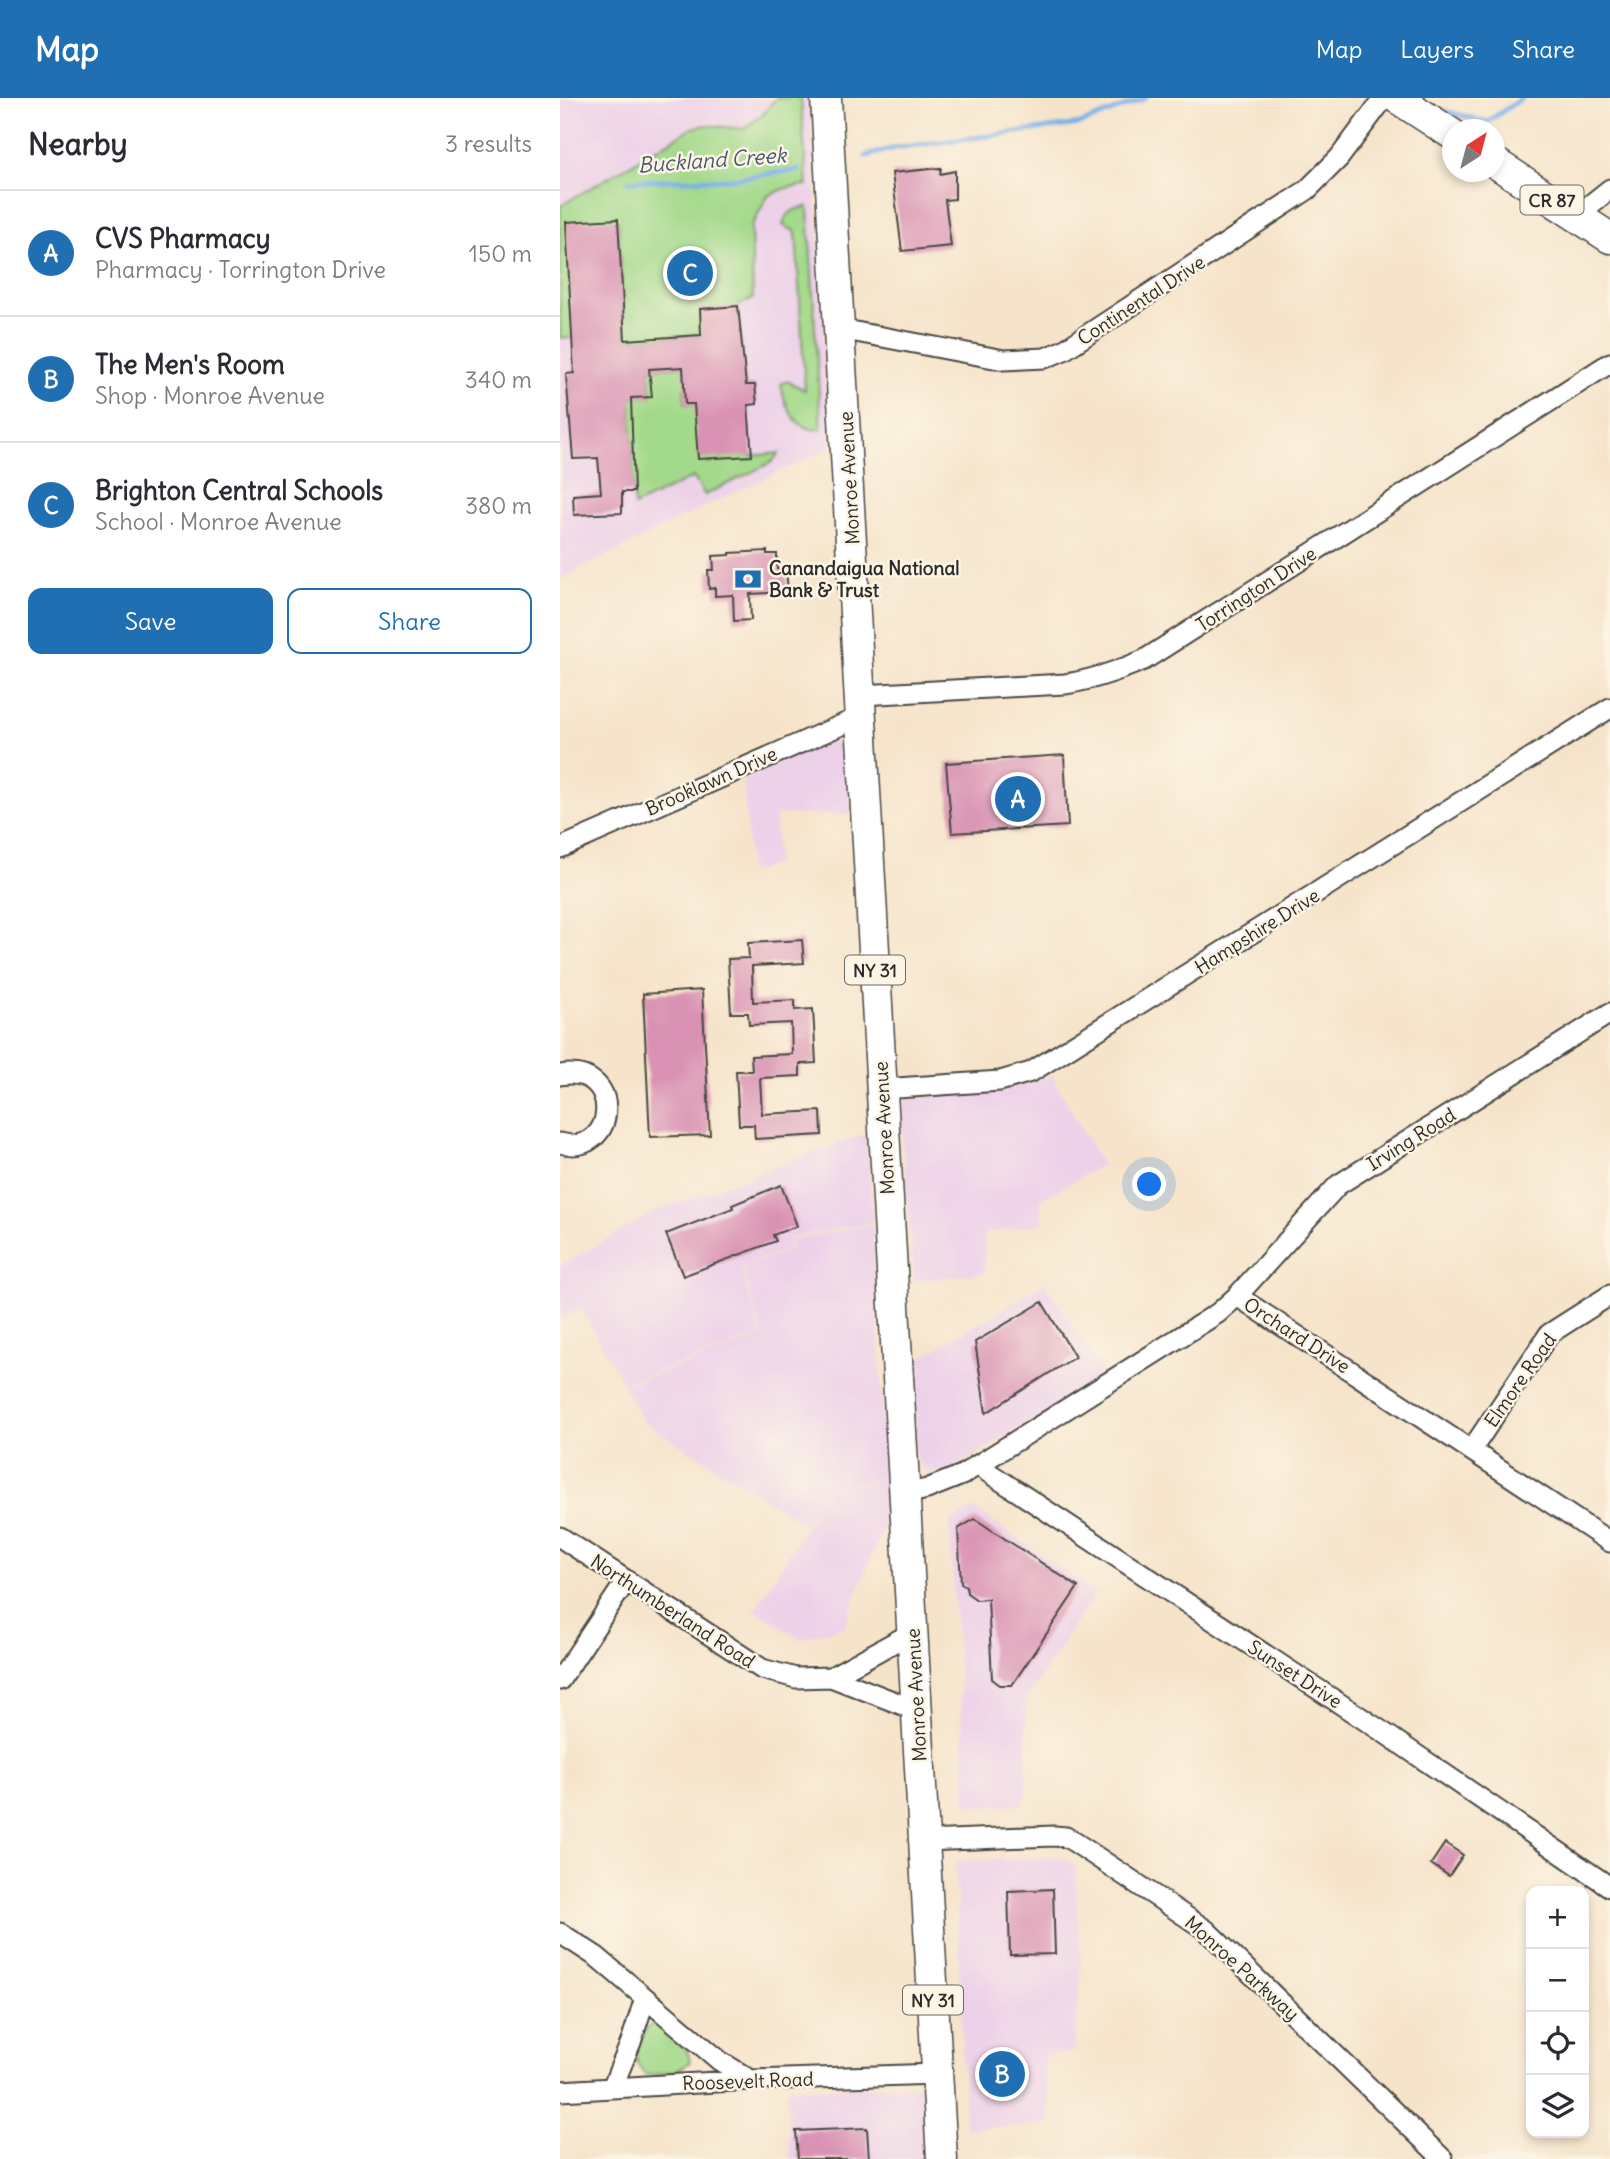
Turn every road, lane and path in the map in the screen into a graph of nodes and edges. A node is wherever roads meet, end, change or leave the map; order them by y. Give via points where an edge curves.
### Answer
1 (826, 98) edge
2 (1384, 98) edge
3 (1397, 98) edge
4 (1442, 127) edge
5 (1505, 169) edge
6 (1610, 189) edge
7 (1576, 216) junction
8 (1610, 238) edge
9 (840, 330) junction
10 (1610, 363) edge
11 (861, 706) junction
12 (1610, 708) edge
13 (560, 848) edge
14 (1610, 1013) edge
15 (560, 1075) edge
16 (882, 1089) junction
17 (560, 1143) edge
18 (1610, 1295) edge
19 (1237, 1296) junction
20 (1472, 1449) junction
21 (977, 1465) junction
22 (906, 1494) junction
23 (560, 1537) edge
24 (1610, 1542) edge
25 (626, 1581) junction
26 (913, 1632) junction
27 (831, 1677) junction
28 (560, 1680) edge
29 (918, 1711) junction
30 (924, 1842) junction
31 (1610, 1887) edge
32 (560, 1933) edge
33 (645, 1998) junction
34 (937, 2074) junction
35 (751, 2080) junction
36 (612, 2088) junction
37 (560, 2091) edge
38 (942, 2159) edge
39 (1443, 2159) edge

1 - 9 main road, Monroe Avenue / NY 31
2 - 9 street, Continental Drive via 1339,158 1307,190 1064,350 1045,358 1004,360
3 - 4 main road
5 - 7 main road, CR 87
6 - 7 street
7 - 8 main road, CR 87
9 - 11 main road, Monroe Avenue / NY 31
10 - 11 street, Torrington Drive via 1144,660 1086,681
11 - 13 street, Brooklawn Drive
11 - 16 main road, Monroe Avenue / NY 31
12 - 16 street, Hampshire Drive via 1031,1072 999,1081
14 - 19 street, Irving Road via 1338,1185
15 - 17 street via 574,1073 596,1083 603,1093 606,1115 603,1126 586,1141
16 - 22 main road, Monroe Avenue / NY 31
18 - 20 street, Elmore Road via 1549,1334
19 - 20 street, Orchard Drive
19 - 21 street, Orchard Drive
20 - 24 street, Orchard Drive
21 - 22 street, Orchard Drive via 928,1489
21 - 31 street, Sunset Drive
22 - 26 main road, Monroe Avenue / NY 31
23 - 25 street, Northumberland Road
25 - 27 street, Northumberland Road via 762,1670 796,1678
25 - 28 street
26 - 27 street, Northumberland Road
26 - 29 main road, Monroe Avenue / NY 31
27 - 29 street, Northumberland Road
29 - 30 main road, Monroe Avenue / NY 31
30 - 34 main road, Monroe Avenue / NY 31
30 - 39 street, Monroe Parkway via 1054,1836 1076,1843 1206,1930
32 - 33 street
33 - 35 street via 710,2054
33 - 36 street
34 - 35 street, Roosevelt Road
34 - 38 main road, Monroe Avenue / NY 31
35 - 36 street, Roosevelt Road
36 - 37 street, Roosevelt Road

